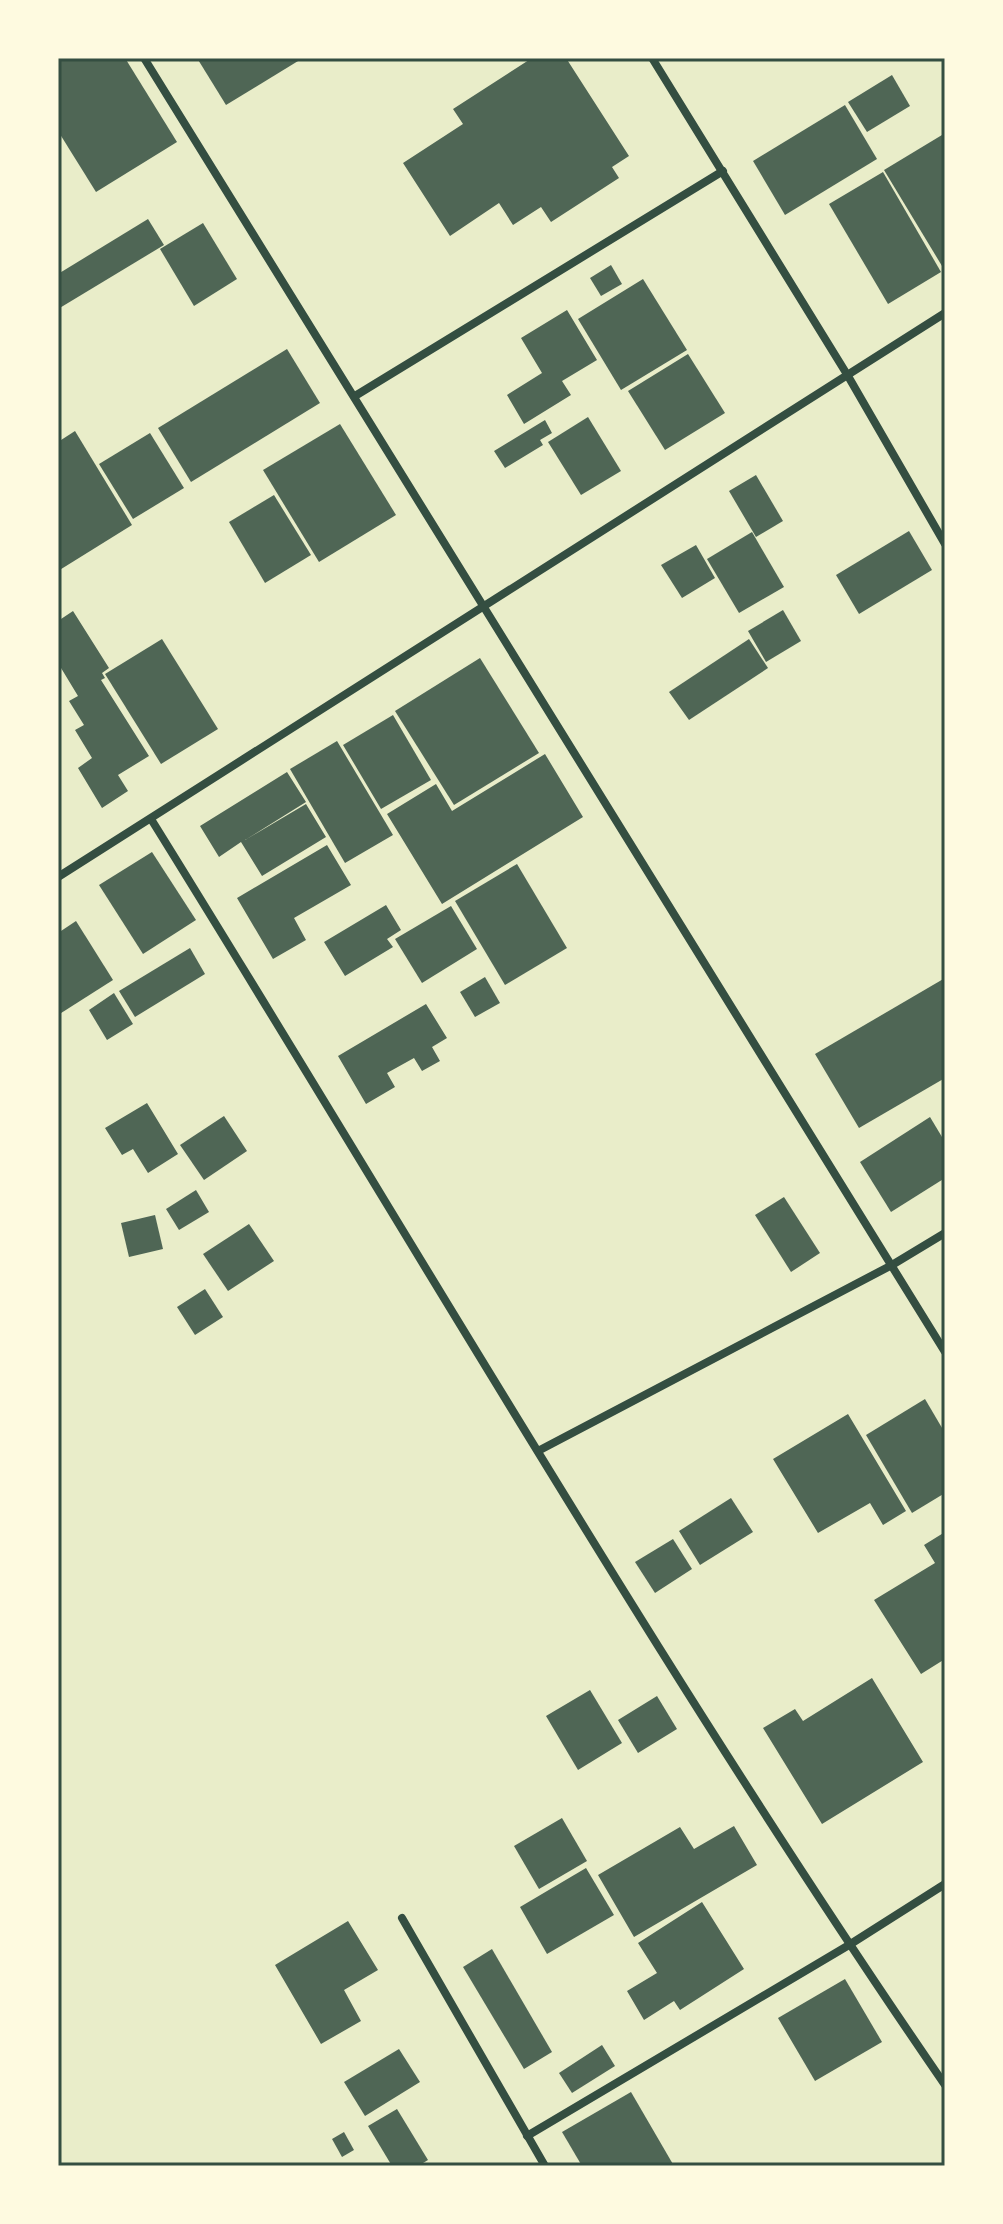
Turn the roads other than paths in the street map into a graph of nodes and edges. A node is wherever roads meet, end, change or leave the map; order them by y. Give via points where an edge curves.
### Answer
1 (144, 58) edge
2 (652, 58) edge
3 (723, 171) junction
4 (945, 313) edge
5 (848, 376) junction
6 (355, 396) junction
7 (945, 544) edge
8 (483, 605) junction
9 (151, 819) junction
10 (58, 877) edge
11 (945, 1233) edge
12 (892, 1265) junction
13 (945, 1352) edge
14 (538, 1451) junction
15 (945, 1884) edge
16 (402, 1918) dead end
17 (849, 1945) junction
18 (945, 2085) edge
19 (527, 2136) junction
20 (545, 2166) edge

1 - 6 street
2 - 3 street
3 - 5 street
3 - 6 street
4 - 5 street
5 - 7 street
5 - 8 street
6 - 8 street
8 - 9 street
8 - 12 street
9 - 10 street
9 - 14 street
11 - 12 street
12 - 13 street
12 - 14 street
14 - 17 street
15 - 17 street
16 - 19 street
17 - 18 street
17 - 19 street
19 - 20 street

